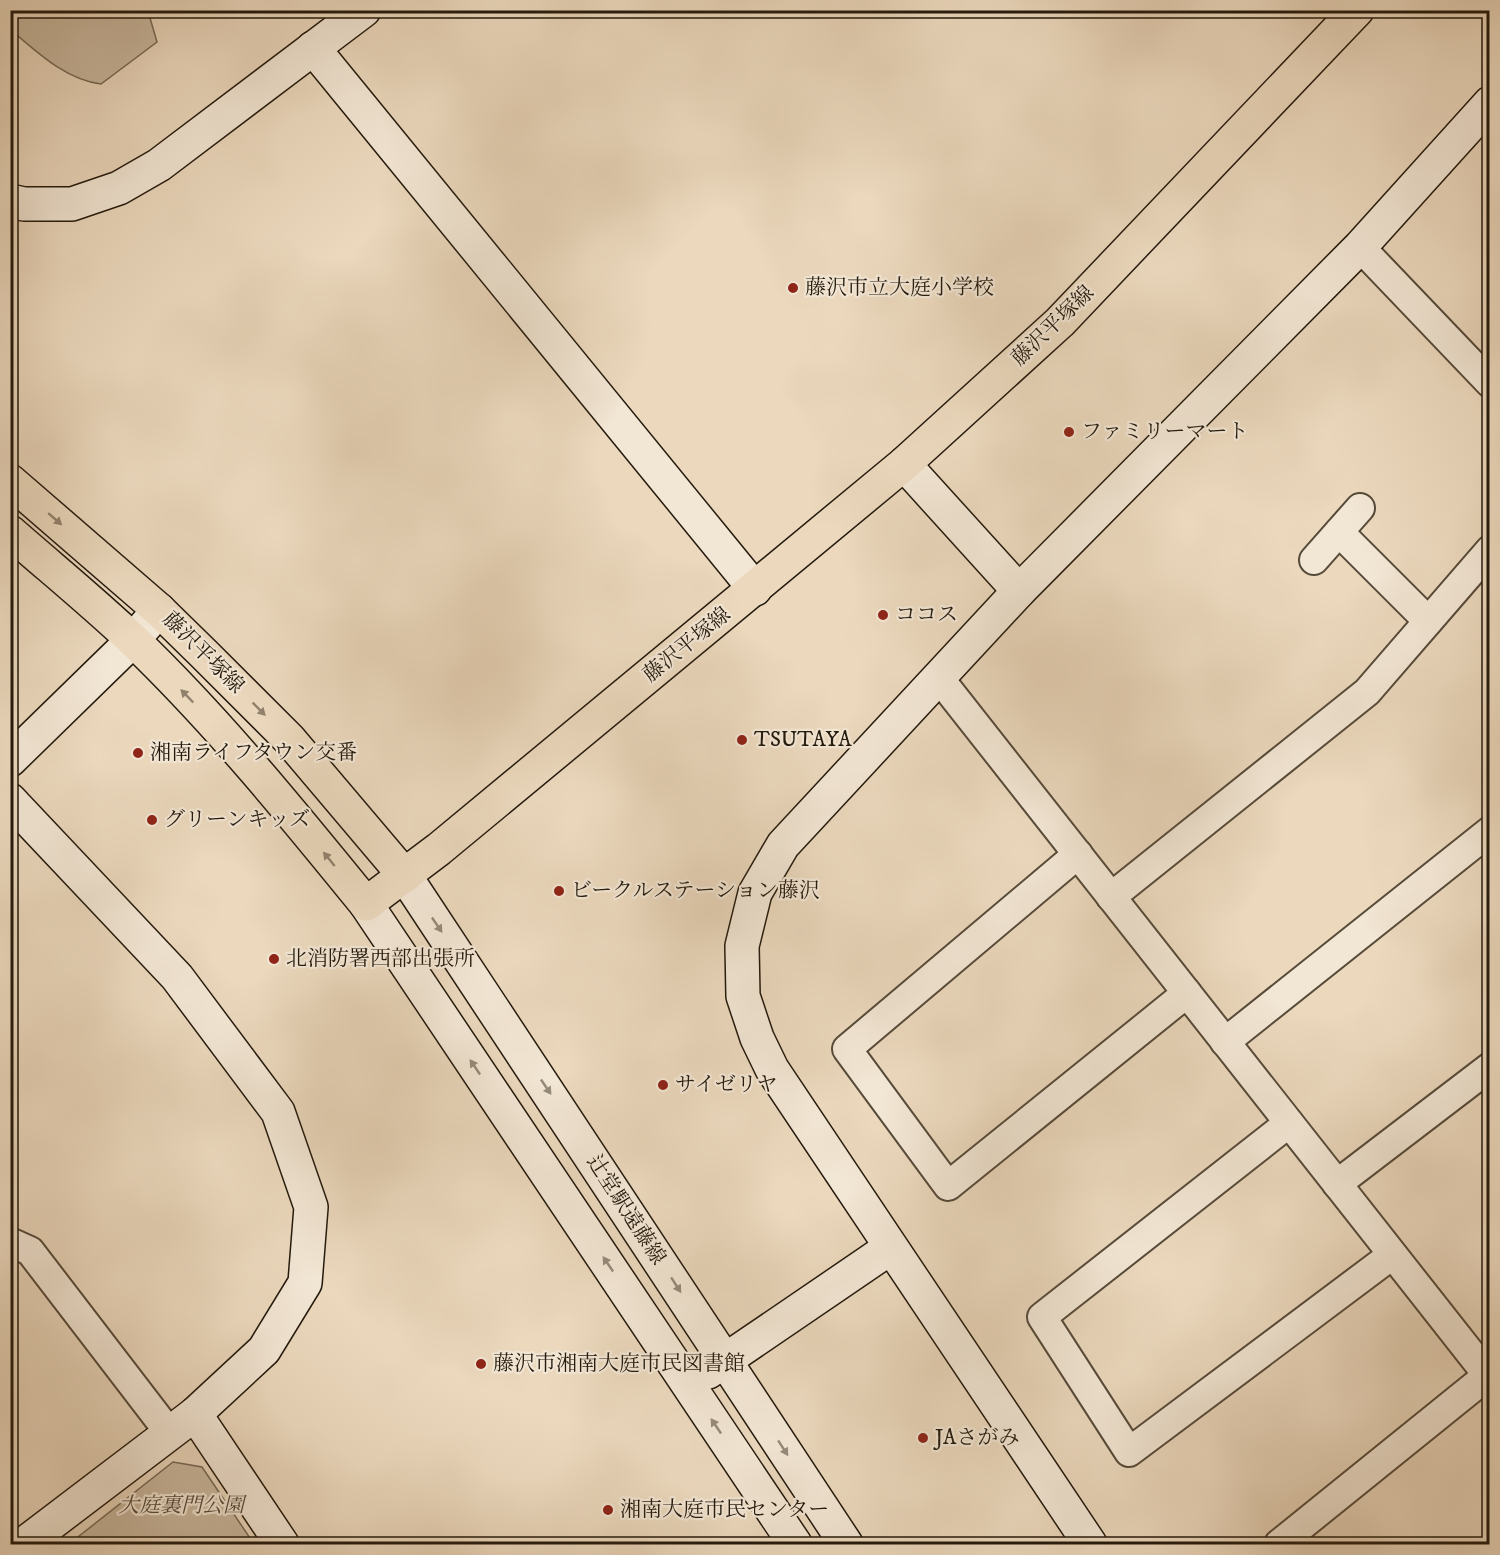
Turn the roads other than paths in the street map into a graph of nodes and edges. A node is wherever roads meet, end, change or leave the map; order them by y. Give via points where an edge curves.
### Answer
1 (364, 10) edge
2 (1357, 10) edge
3 (313, 48) junction
4 (1490, 103) edge
5 (10, 201) edge
6 (1360, 247) junction
7 (1485, 370) edge
8 (904, 464) junction
9 (10, 481) edge
10 (1360, 508) dead end
11 (10, 532) edge
12 (1339, 532) junction
13 (1490, 550) edge
14 (1314, 560) dead end
15 (755, 589) junction
16 (1018, 591) junction
17 (159, 610) junction
18 (1428, 621) junction
19 (133, 640) junction
20 (939, 678) junction
21 (10, 760) edge
22 (10, 800) edge
23 (1490, 831) edge
24 (1078, 854) junction
25 (405, 876) junction
26 (1112, 897) junction
27 (366, 904) junction
28 (1187, 993) junction
29 (1225, 1042) junction
30 (1490, 1067) edge
31 (1289, 1123) junction
32 (1337, 1184) junction
33 (10, 1242) edge
34 (890, 1248) junction
35 (1392, 1255) junction
36 (725, 1360) junction
37 (1488, 1377) edge
38 (689, 1385) junction
39 (182, 1423) junction
40 (24, 1545) edge
41 (282, 1545) edge
42 (795, 1545) edge
43 (846, 1545) edge
44 (1090, 1545) edge
45 (1279, 1545) edge

1 - 3 street
2 - 8 main road, 藤沢平塚線 via 1060,322
3 - 5 street via 159,165 119,188 72,204
3 - 15 street
4 - 6 street
6 - 7 street
6 - 16 street
8 - 15 main road, 藤沢平塚線
8 - 16 street
9 -> 17 main road, 藤沢平塚線
10 - 12 street
11 - 19 main road, 藤沢平塚線
12 - 14 street
12 - 18 street
13 - 18 street
15 - 25 main road, 藤沢平塚線
16 - 20 street
17 - 19 street
17 -> 25 main road, 藤沢平塚線 via 289,739
18 - 26 street via 1367,692
19 - 21 street
27 -> 19 main road, 藤沢平塚線 via 258,770
20 - 24 street
20 - 34 street via 783,845 755,893 742,946 743,996 767,1059
22 - 39 street via 177,977 278,1112 311,1207 305,1283 264,1350
23 - 29 street
24 - 26 street
24 - 28 street via 847,1049 948,1186
25 - 27 main road
25 -> 36 street, 辻堂駅遠藤線
26 - 28 street
38 -> 27 street
28 - 29 street
29 - 31 street
30 - 32 street
31 - 32 street
31 - 35 street via 1042,1317 1129,1452
32 - 35 street
33 - 39 street via 30,1251
34 - 36 street
34 - 44 street
35 - 37 street
36 - 38 street
36 -> 43 street, 辻堂駅遠藤線
37 - 45 street
42 -> 38 street
39 - 40 street
39 - 41 street

